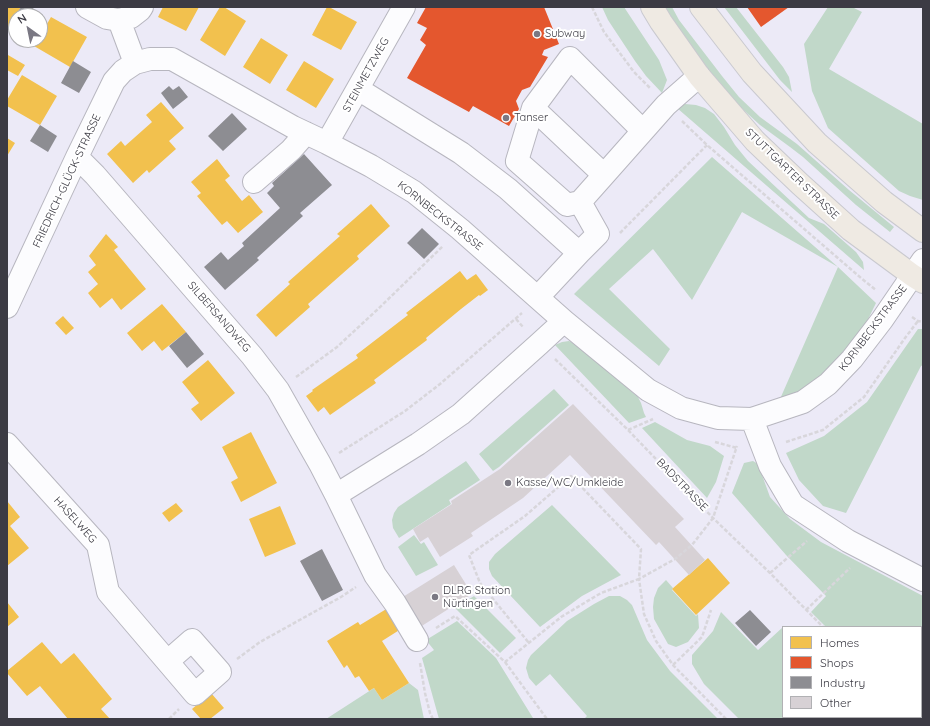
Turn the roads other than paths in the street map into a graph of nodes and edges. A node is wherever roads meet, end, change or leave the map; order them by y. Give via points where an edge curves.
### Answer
1 (87, 7) edge
2 (142, 7) edge
3 (404, 7) edge
4 (652, 7) edge
5 (701, 7) edge
6 (119, 20) junction
7 (135, 63) junction
8 (699, 76) junction
9 (358, 89) junction
10 (533, 108) junction
11 (643, 131) junction
12 (306, 133) junction
13 (328, 143) junction
14 (77, 157) junction
15 (604, 175) junction
16 (254, 182) dead end
17 (580, 202) junction
18 (923, 231) edge
19 (579, 253) junction
20 (920, 273) edge
21 (538, 297) junction
22 (7, 307) edge
23 (564, 321) junction
24 (752, 418) junction
25 (7, 444) edge
26 (336, 495) junction
27 (923, 580) edge
28 (417, 640) road end
29 (168, 661) dead end

1 - 6 street via 107,18
2 - 6 street via 131,17
3 - 9 street, STEINMETZWEG
4 - 8 main road, STUTTGARTER STRASSE
5 - 18 main road via 752,73 816,143 884,202
6 - 7 street
7 - 12 street, KORNBECKSTRASSE via 150,59 172,59
7 - 14 street, FRIEDRICH-GLÜCK-STRASSE via 114,81
8 - 11 street via 666,105
8 - 20 main road, STUTTGARTER STRASSE via 755,141 851,230
9 - 13 street, STEINMETZWEG
9 - 19 street via 461,153 508,189
10 - 11 street via 570,58
10 - 15 street
10 - 17 street via 517,161 567,205
11 - 15 street
12 - 13 street, KORNBECKSTRASSE
12 - 16 street via 291,150
13 - 21 street, KORNBECKSTRASSE via 414,192
14 - 22 street, FRIEDRICH-GLÜCK-STRASSE
14 - 26 street, SILBERSANDWEG via 252,356 278,390
15 - 17 street
17 - 19 street via 598,234
19 - 21 street
20 - 24 street, KORNBECKSTRASSE via 893,303 852,359 828,384 803,402
21 - 23 street, KORNBECKSTRASSE
23 - 24 street, KORNBECKSTRASSE via 648,390 681,408 718,418
23 - 26 street via 461,414
24 - 27 street via 770,466 793,504 848,541
25 - 29 street, HASELWEG via 98,545 108,592
26 - 28 street, SILBERSANDWEG via 375,575

